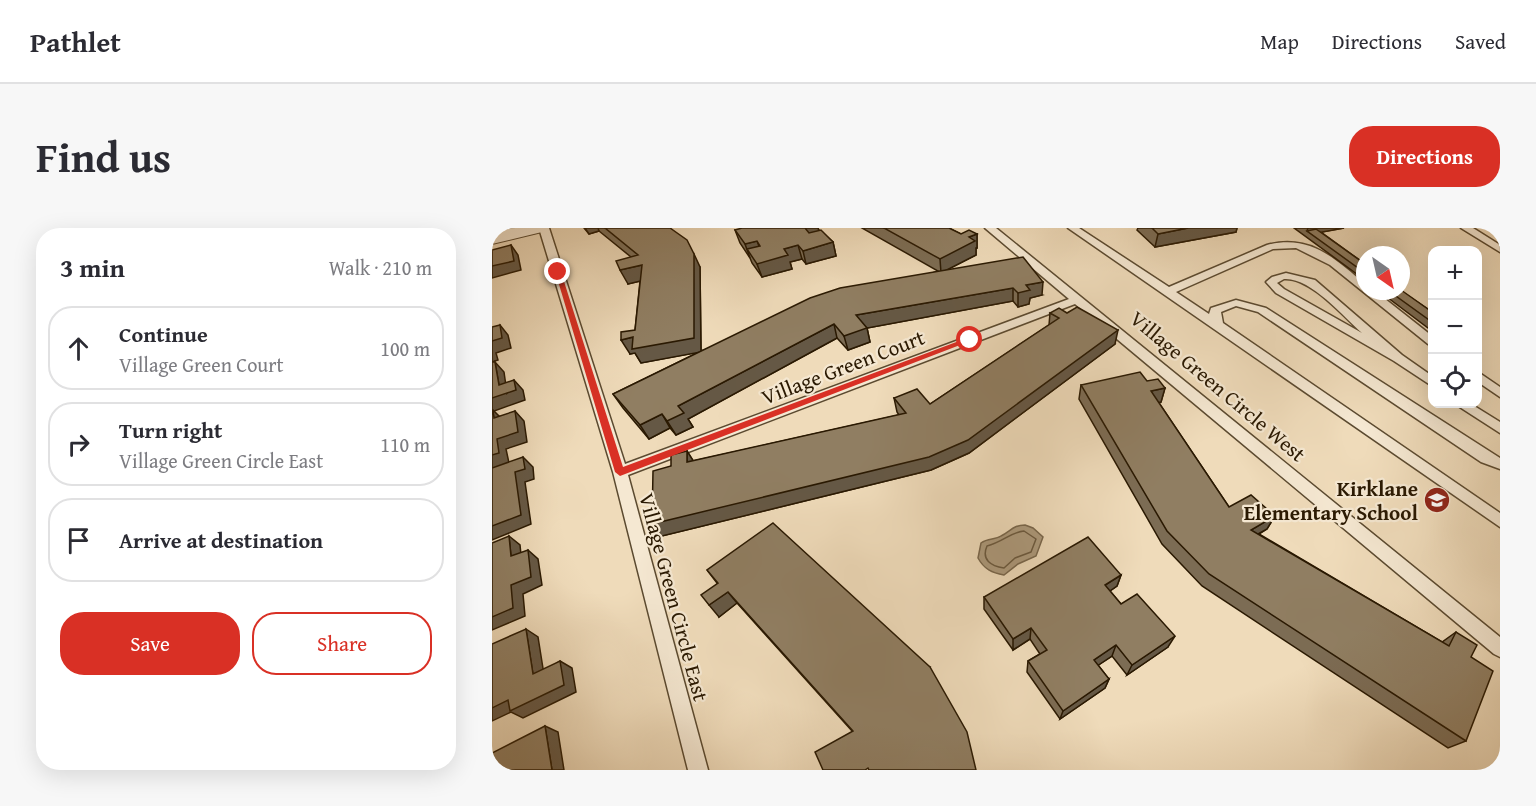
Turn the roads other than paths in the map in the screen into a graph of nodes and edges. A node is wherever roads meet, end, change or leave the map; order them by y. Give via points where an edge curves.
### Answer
1 (535, 228) edge
2 (544, 228) edge
3 (990, 228) edge
4 (1073, 228) edge
5 (1467, 228) edge
6 (492, 238) edge
7 (1500, 249) edge
8 (1356, 282) edge
9 (1167, 292) junction
10 (1079, 299) junction
11 (1380, 300) edge
12 (1219, 325) junction
13 (1428, 338) edge
14 (1398, 358) junction
15 (1428, 379) edge
16 (1482, 379) edge
17 (1500, 393) edge
18 (1468, 408) edge
19 (1500, 428) edge
20 (1500, 464) edge
21 (620, 472) junction
22 (1500, 521) edge
23 (1500, 648) edge
24 (698, 770) edge

1 - 6 street
2 - 21 lane, Village Green Circle East
3 - 10 lane, Village Green Circle West
4 - 9 lane
5 - 7 lane
8 - 9 lane via 1314,250 1295,244 1270,247
9 - 12 lane
10 - 21 lane, Village Green Court
10 - 23 lane, Village Green Circle West
11 - 13 lane
12 - 20 lane via 1215,310 1227,304 1245,304 1262,310
12 - 22 lane
14 - 14 lane via 1311,282 1299,276 1281,275 1271,282 1280,291
14 - 15 lane
16 - 17 lane
18 - 19 lane
21 - 24 lane, Village Green Circle East

